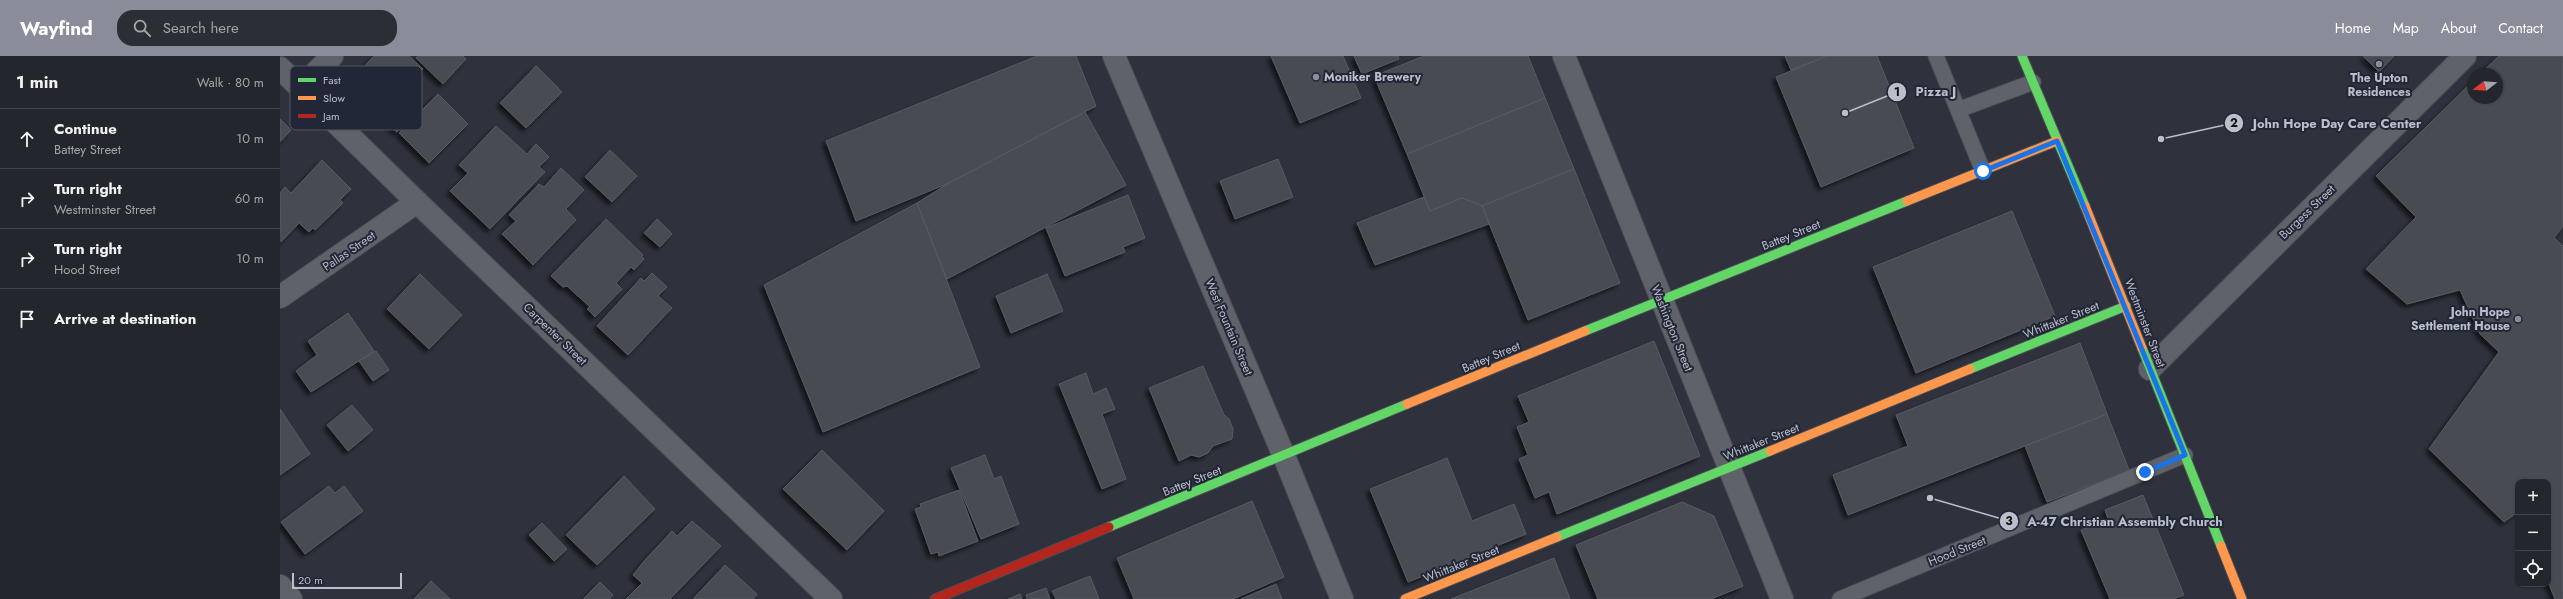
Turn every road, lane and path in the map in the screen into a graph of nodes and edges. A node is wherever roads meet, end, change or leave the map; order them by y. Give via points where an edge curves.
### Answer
1 (332, 56) edge
2 (1114, 56) edge
3 (1564, 56) edge
4 (1936, 56) edge
5 (2022, 56) edge
6 (2465, 56) edge
7 (322, 66) edge
8 (280, 68) edge
9 (290, 78) edge
10 (2033, 82) junction
11 (1958, 110) junction
12 (344, 130) edge
13 (2057, 141) junction
14 (1983, 171) junction
15 (417, 202) junction
16 (280, 297) edge
17 (1660, 300) junction
18 (2126, 306) junction
19 (2150, 369) junction
20 (2185, 455) junction
21 (1284, 456) junction
22 (1729, 469) junction
23 (280, 586) edge
24 (291, 599) edge
25 (831, 599) edge
26 (935, 599) edge
27 (1342, 599) edge
28 (1406, 599) edge
29 (1782, 599) edge
30 (1840, 599) edge
31 (2242, 599) edge

1 - 7 street
2 - 21 street, West Fountain Street
3 - 17 street, Washington Street
4 - 11 lane
5 - 10 street, Westminster Street
6 - 19 street, Burgess Street
8 - 9 street, Carpenter Street
10 - 11 lane
10 - 13 street, Westminster Street
11 - 14 lane
12 - 15 street, Carpenter Street
13 - 14 street, Battey Street
13 - 18 street, Westminster Street
14 - 17 street, Battey Street
15 - 16 street, Pallas Street
15 - 25 street, Carpenter Street
17 - 21 street, Battey Street
17 - 22 street, Washington Street
18 - 19 street, Westminster Street
18 - 22 street, Whittaker Street
19 - 20 street, Westminster Street
20 - 30 lane, Hood Street
20 - 31 street, Westminster Street
21 - 26 street, Battey Street
21 - 27 street, West Fountain Street
22 - 28 street, Whittaker Street
22 - 29 street, Washington Street
23 - 24 street

